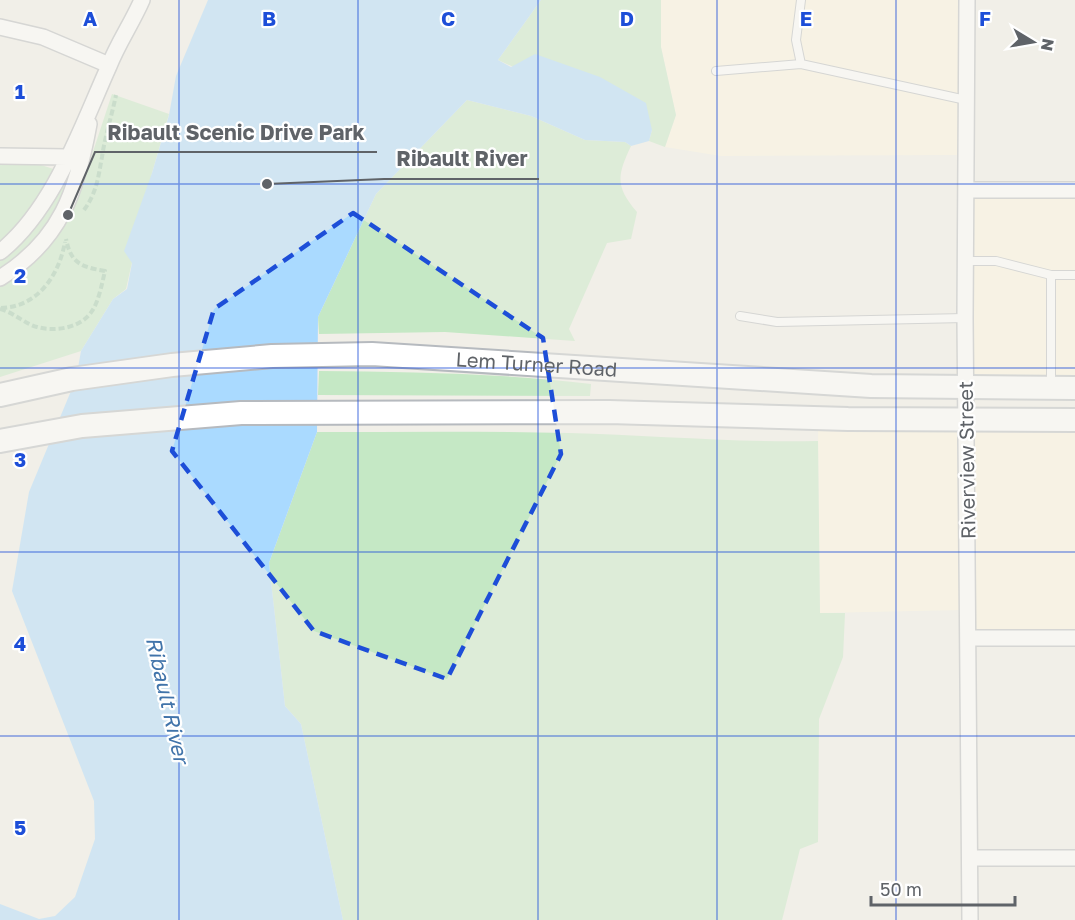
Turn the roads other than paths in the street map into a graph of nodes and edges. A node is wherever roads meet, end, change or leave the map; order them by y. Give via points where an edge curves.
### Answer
1 (142, 0) edge
2 (801, 0) edge
3 (967, 0) edge
4 (0, 27) edge
5 (801, 64) junction
6 (109, 65) junction
7 (716, 71) dead end
8 (966, 100) junction
9 (92, 109) junction
10 (0, 156) edge
11 (67, 157) junction
12 (967, 190) junction
13 (1075, 190) edge
14 (0, 252) edge
15 (966, 261) junction
16 (1075, 275) edge
17 (1051, 276) junction
18 (0, 278) edge
19 (740, 316) dead end
20 (965, 318) junction
21 (966, 388) junction
22 (1051, 388) junction
23 (1075, 388) edge
24 (0, 396) edge
25 (1075, 420) edge
26 (968, 421) junction
27 (0, 441) edge
28 (969, 638) junction
29 (1075, 638) edge
30 (970, 858) junction
31 (1075, 858) edge
32 (970, 920) edge

1 - 6 street
2 - 5 lane via 796,40
3 - 8 street, Riverview Street
4 - 6 street via 43,37
5 - 7 lane
5 - 8 lane
6 - 9 street
8 - 12 street, Riverview Street
9 - 11 street
9 - 18 street via 81,171 69,202 36,249
10 - 11 street
11 - 14 street via 41,208
12 - 13 street
12 - 15 street, Riverview Street
15 - 17 lane via 996,261
15 - 20 street, Riverview Street
16 - 17 lane
17 - 22 lane
19 - 20 lane via 777,322
20 - 21 street, Riverview Street
21 - 22 main road, Lem Turner Road
21 - 24 main road, Lem Turner Road via 871,386 372,354 272,356 172,365 72,379
21 - 26 street, Riverview Street
22 - 23 main road, Lem Turner Road
25 - 26 main road
26 - 27 main road via 609,411 241,413 82,426
26 - 28 street, Riverview Street
28 - 29 street
28 - 30 street, Riverview Street
30 - 31 street
30 - 32 street, Riverview Street

